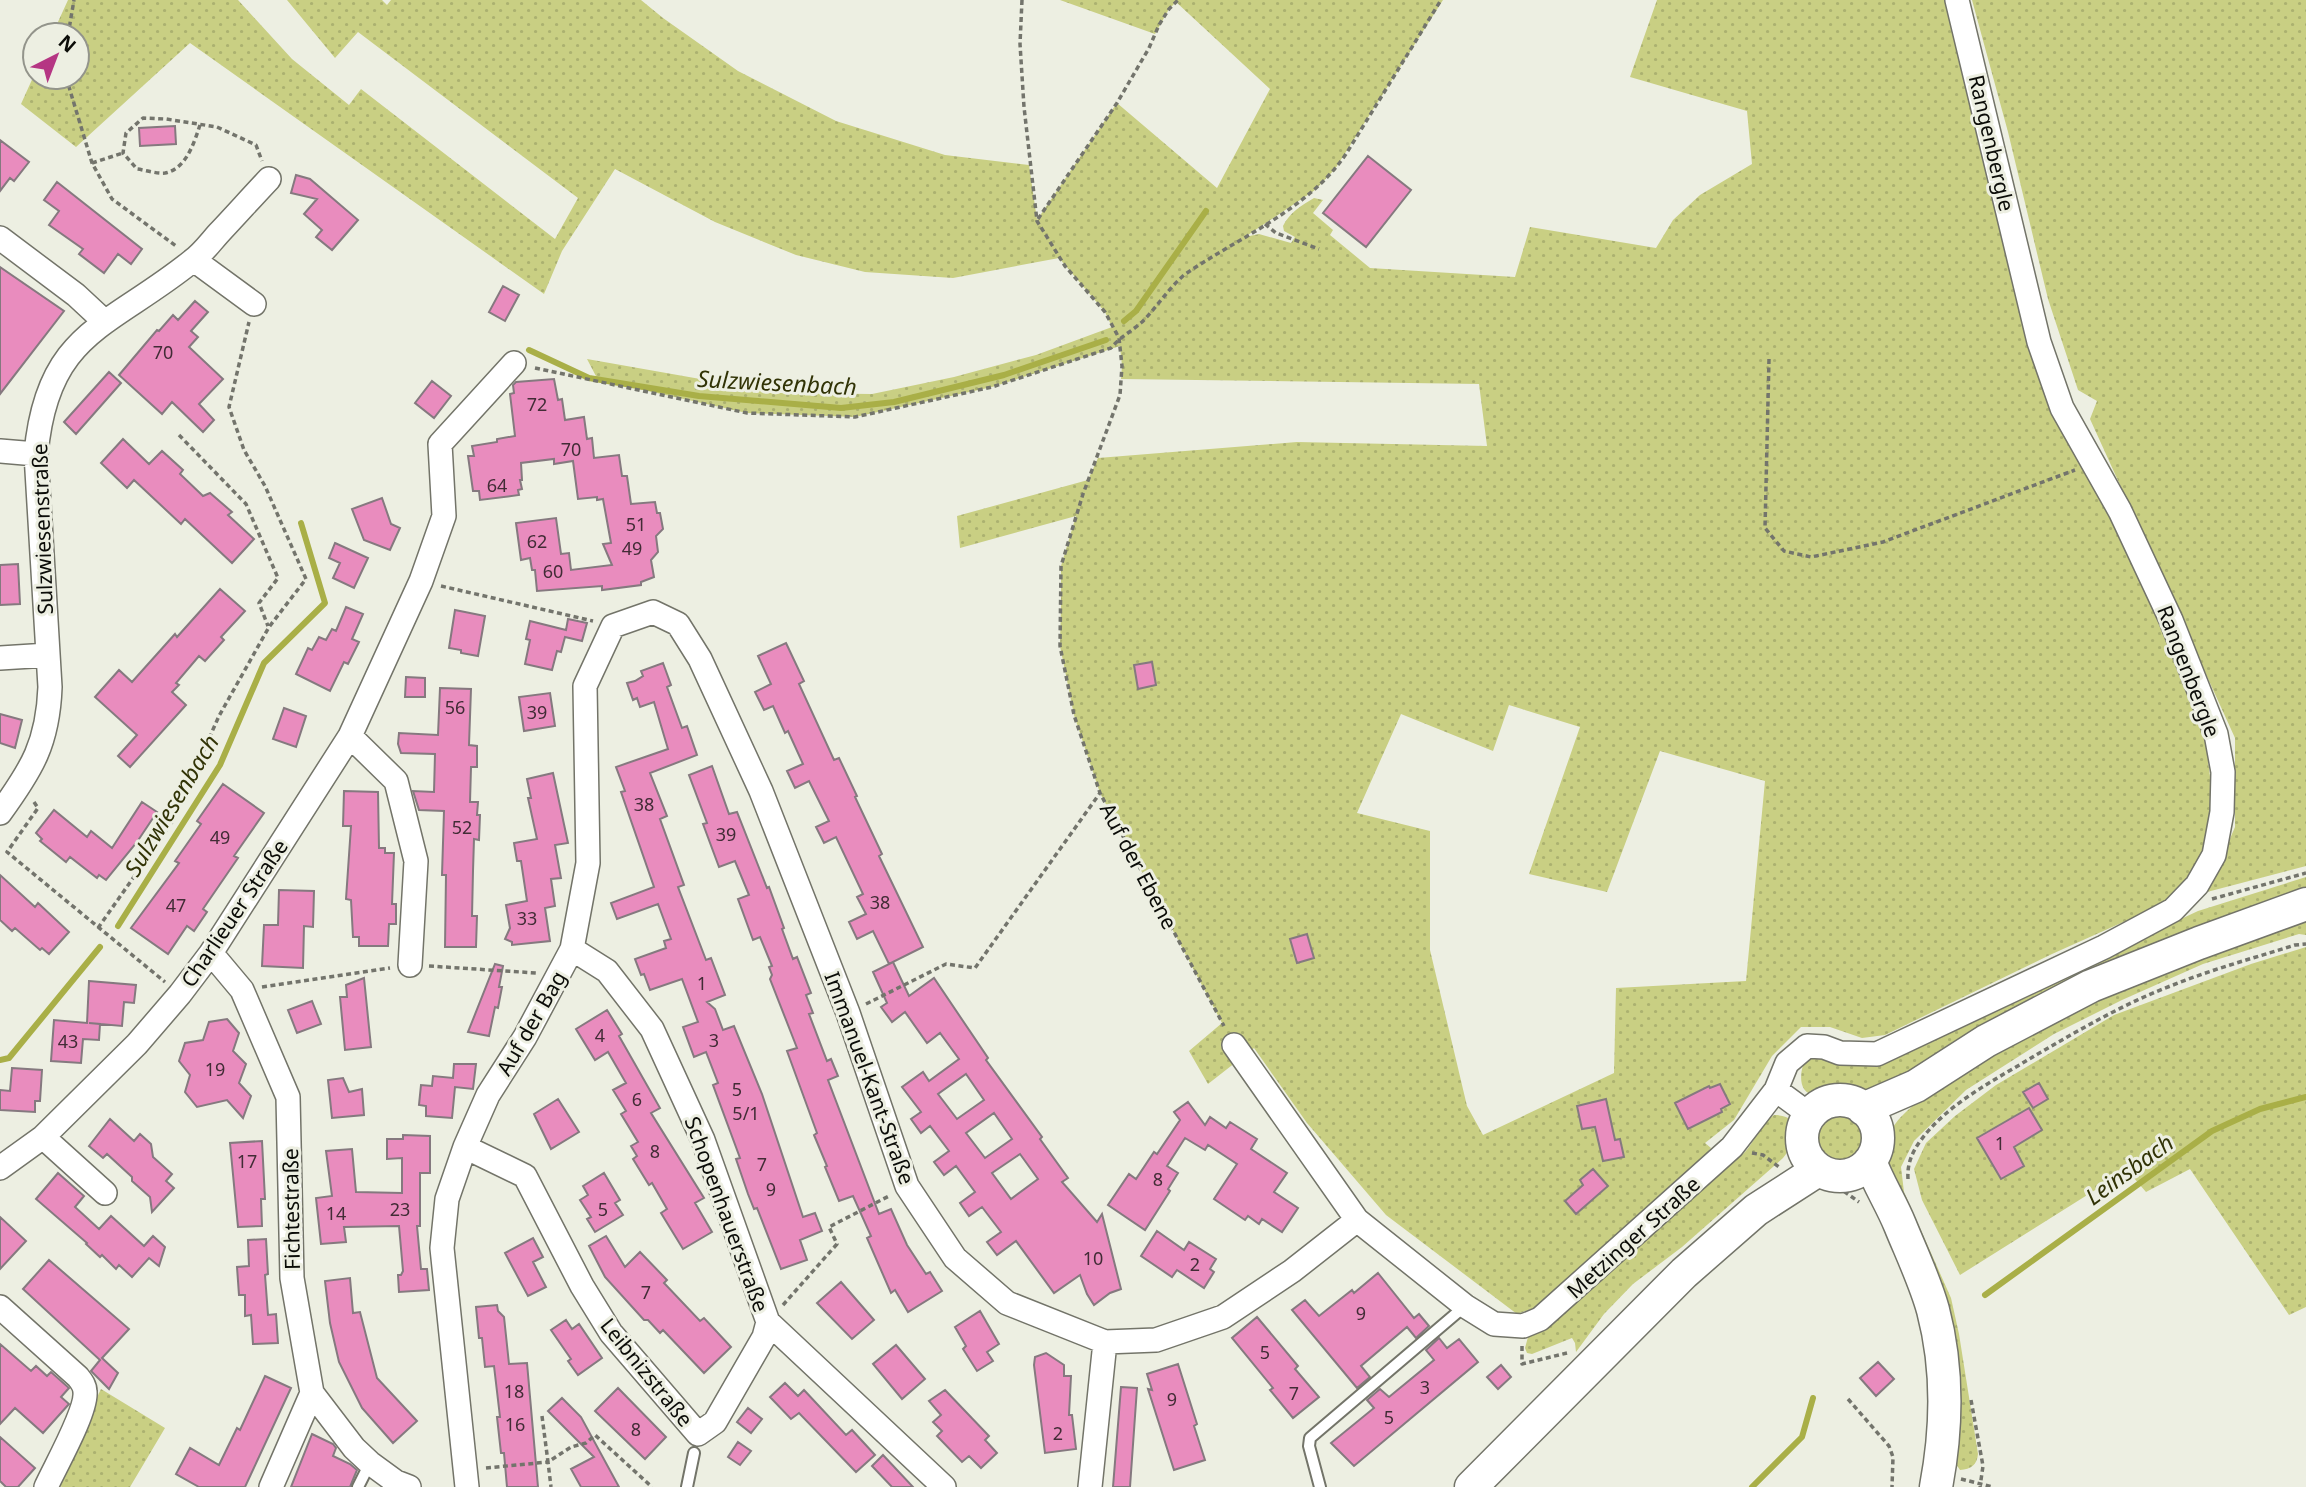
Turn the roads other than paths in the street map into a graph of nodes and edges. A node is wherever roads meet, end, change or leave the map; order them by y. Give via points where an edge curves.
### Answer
1 (1957, 0) edge
2 (269, 179) road end
3 (0, 238) edge
4 (194, 260) junction
5 (252, 311) road end
6 (105, 322) junction
7 (514, 363) road end
8 (0, 451) edge
9 (36, 454) junction
10 (612, 626) joint
11 (48, 655) junction
12 (0, 657) edge
13 (350, 736) junction
14 (0, 813) edge
15 (2306, 904) edge
16 (572, 949) junction
17 (211, 953) junction
18 (410, 965) road end
19 (1234, 1045) road end
20 (1776, 1090) junction
21 (1810, 1115) junction
22 (1869, 1117) junction
23 (43, 1137) junction
24 (465, 1147) junction
25 (0, 1168) edge
26 (1826, 1169) junction
27 (105, 1193) dead end
28 (1357, 1220) junction
29 (1465, 1306) junction
30 (0, 1307) edge
31 (768, 1322) junction
32 (1105, 1342) junction
33 (312, 1394) junction
34 (694, 1453) dead end
35 (370, 1463) junction
36 (467, 1479) edge
37 (46, 1487) edge
38 (271, 1487) edge
39 (358, 1487) edge
40 (409, 1487) edge
41 (687, 1487) edge
42 (944, 1487) edge
43 (1090, 1487) edge
44 (1320, 1487) edge
45 (1471, 1487) edge
46 (1936, 1487) edge

1 - 20 street, Rangenbergle via 2039,342 2062,408 2120,511 2171,620 2216,734 2223,772 2214,855 2197,885 2173,910 1877,1054 1807,1046 1787,1063
2 - 4 street, Sulzwiesenstraße
3 - 6 street
4 - 5 street
4 - 6 street, Sulzwiesenstraße
6 - 9 street, Sulzwiesenstraße via 71,350 51,382
7 - 13 street, Charlieuer Straße via 440,444 444,516 421,581
8 - 9 street
9 - 11 street, Sulzwiesenstraße
10 - 16 street, Auf der Bag via 585,686 588,863
10 - 32 street, Immanuel-Kant-Straße via 653,612 678,624 700,659 761,791 848,1013 907,1186 955,1258 1007,1303
11 - 12 street
11 - 14 street, Sulzwiesenstraße via 49,712 44,739 22,783
13 - 17 street, Charlieuer Straße
13 - 18 street via 396,782 416,861
15 - 22 main road via 2091,986 1986,1041
16 - 24 street, Auf der Bag via 488,1095
16 - 31 street, Schopenhauerstraße via 607,971 652,1030 703,1140
17 - 23 street, Charlieuer Straße via 137,1044
17 - 33 street, Fichtestraße via 242,990 288,1097 292,1278
19 - 28 street
20 - 21 street
20 - 29 street, Metzinger Straße via 1732,1146 1540,1319 1523,1326 1494,1324
21 - 22 main road via 1829,1102 1842,1101
21 - 26 main road via 1802,1138
22 - 26 main road via 1877,1144
23 - 25 street, Charlieuer Straße
23 - 27 street
24 - 31 street, Leibnizstraße via 525,1177 611,1334 698,1434 715,1422
24 - 36 street, Auf der Bag via 447,1199 442,1248
26 - 45 main road via 1756,1210 1684,1273
26 - 46 main road via 1907,1246 1932,1307 1943,1367 1944,1418
28 - 29 street
28 - 32 street, Immanuel-Kant-Straße via 1223,1317 1156,1340
29 - 44 lane via 1310,1438
30 - 37 street via 83,1384 82,1409
31 - 42 street, Schopenhauerstraße
32 - 43 street
33 - 35 street, Fichtestraße
33 - 38 street
34 - 41 lane
35 - 39 lane
35 - 40 street, Fichtestraße

